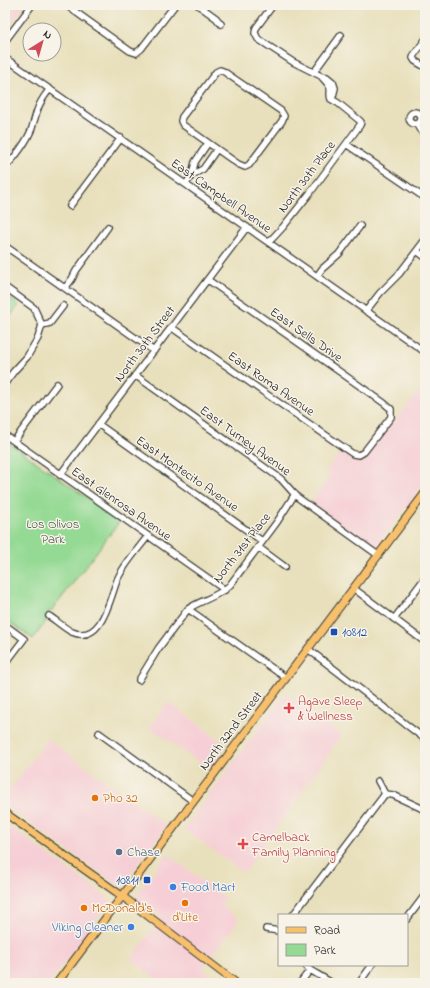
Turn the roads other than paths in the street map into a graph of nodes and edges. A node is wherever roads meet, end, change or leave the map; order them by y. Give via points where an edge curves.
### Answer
1 (32, 5) edge
2 (66, 5) edge
3 (175, 5) edge
4 (198, 5) edge
5 (273, 5) edge
6 (221, 24) dead end
7 (341, 35) dead end
8 (425, 40) edge
9 (5, 41) edge
10 (5, 58) edge
11 (425, 67) edge
12 (314, 72) junction
13 (50, 89) junction
14 (417, 124) dead end
15 (425, 134) edge
16 (121, 138) junction
17 (208, 143) junction
18 (346, 144) junction
19 (217, 149) junction
20 (198, 157) junction
21 (207, 163) junction
22 (5, 167) edge
23 (192, 175) junction
24 (186, 184) junction
25 (425, 198) edge
26 (70, 206) dead end
27 (360, 226) dead end
28 (108, 227) dead end
29 (247, 227) junction
30 (425, 240) edge
31 (269, 242) junction
32 (5, 246) edge
33 (417, 251) junction
34 (425, 257) edge
35 (317, 276) junction
36 (208, 280) junction
37 (5, 287) edge
38 (65, 288) junction
39 (63, 306) dead end
40 (366, 311) junction
41 (42, 325) junction
42 (171, 327) junction
43 (154, 351) junction
44 (425, 352) edge
45 (136, 375) junction
46 (5, 383) edge
47 (57, 384) dead end
48 (98, 424) junction
49 (5, 435) edge
50 (14, 441) junction
51 (359, 456) joint
52 (60, 475) junction
53 (425, 493) edge
54 (295, 494) junction
55 (148, 536) junction
56 (262, 541) junction
57 (258, 547) junction
58 (378, 555) junction
59 (285, 567) dead end
60 (425, 578) edge
61 (353, 588) junction
62 (225, 590) junction
63 (188, 609) junction
64 (50, 616) dead end
65 (394, 619) junction
66 (5, 625) edge
67 (425, 642) edge
68 (308, 648) junction
69 (5, 664) edge
70 (286, 678) junction
71 (139, 680) dead end
72 (100, 733) dead end
73 (425, 739) edge
74 (378, 781) dead end
75 (385, 794) junction
76 (193, 801) junction
77 (425, 811) edge
78 (5, 813) edge
79 (425, 895) edge
80 (122, 896) junction
81 (295, 914) edge
82 (408, 918) edge
83 (266, 929) dead end
84 (278, 932) edge
85 (306, 966) edge
86 (371, 966) edge
87 (310, 970) junction
88 (57, 983) edge
89 (236, 983) edge
90 (300, 983) edge
91 (332, 983) edge
92 (359, 983) edge

1 - 9 street
2 - 3 street via 136,53
4 - 6 street
5 - 12 street via 256,28 258,39 293,62
7 - 12 street
8 - 11 street via 413,58
10 - 13 street, East Campbell Avenue
12 - 18 street, North 30th Place via 330,86 331,99 361,122
13 - 16 street, East Campbell Avenue
13 - 22 street via 40,103 27,139
14 - 15 street
16 - 24 street, East Campbell Avenue
16 - 26 street
17 - 19 street
17 - 19 street via 180,121 220,70 281,111 284,116 254,159 245,167
17 - 20 street
18 - 25 street
18 - 31 street, North 30th Place
19 - 21 street
20 - 21 street
20 - 23 street
21 - 23 street via 203,169
23 - 24 street
24 - 29 street, East Campbell Avenue
27 - 35 street via 339,254
28 - 38 street
29 - 31 street, East Campbell Avenue
29 - 36 street, North 30th Street
30 - 33 street
31 - 35 street, East Campbell Avenue
32 - 38 street
33 - 34 street
33 - 40 street
35 - 40 street, East Campbell Avenue
36 - 42 street, North 30th Street
36 - 51 street, East Sells Drive via 391,409 391,417
37 - 41 street via 34,308
38 - 43 street
39 - 41 street via 50,322
40 - 44 street, East Campbell Avenue
41 - 46 street via 28,357
42 - 43 street, North 30th Street
42 - 51 street, East Roma Avenue via 258,390
43 - 45 street, North 30th Street
45 - 48 street, North 30th Street
45 - 54 street, East Turney Avenue via 281,479
47 - 50 street
48 - 52 street, North 30th Street
48 - 56 street, East Montecito Avenue
49 - 50 street, East Glenrosa Avenue
50 - 52 street, East Glenrosa Avenue
52 - 55 street, East Glenrosa Avenue
53 - 58 main road, North 32nd Street
54 - 56 street, North 31st Place
54 - 58 street, East Turney Avenue
55 - 62 street, East Glenrosa Avenue
55 - 64 street via 120,574 108,609 91,632 73,632
56 - 57 street, North 31st Place
57 - 59 street
57 - 62 street, North 31st Place
58 - 61 main road, North 32nd Street
60 - 65 street
61 - 65 street
61 - 68 main road, North 32nd Street
62 - 63 street, North 31st Place
63 - 70 street
63 - 71 street, North 31st Place
65 - 67 street
66 - 69 street via 24,639
68 - 70 main road, North 32nd Street
68 - 73 street
70 - 76 main road, North 32nd Street
72 - 76 street
74 - 75 street
75 - 77 street via 393,795
75 - 81 street
76 - 80 main road, North 32nd Street
78 - 80 main road
79 - 82 street
80 - 88 main road, North 32nd Street
80 - 89 main road
83 - 84 street
85 - 87 street
86 - 92 street
87 - 90 street
87 - 91 street

